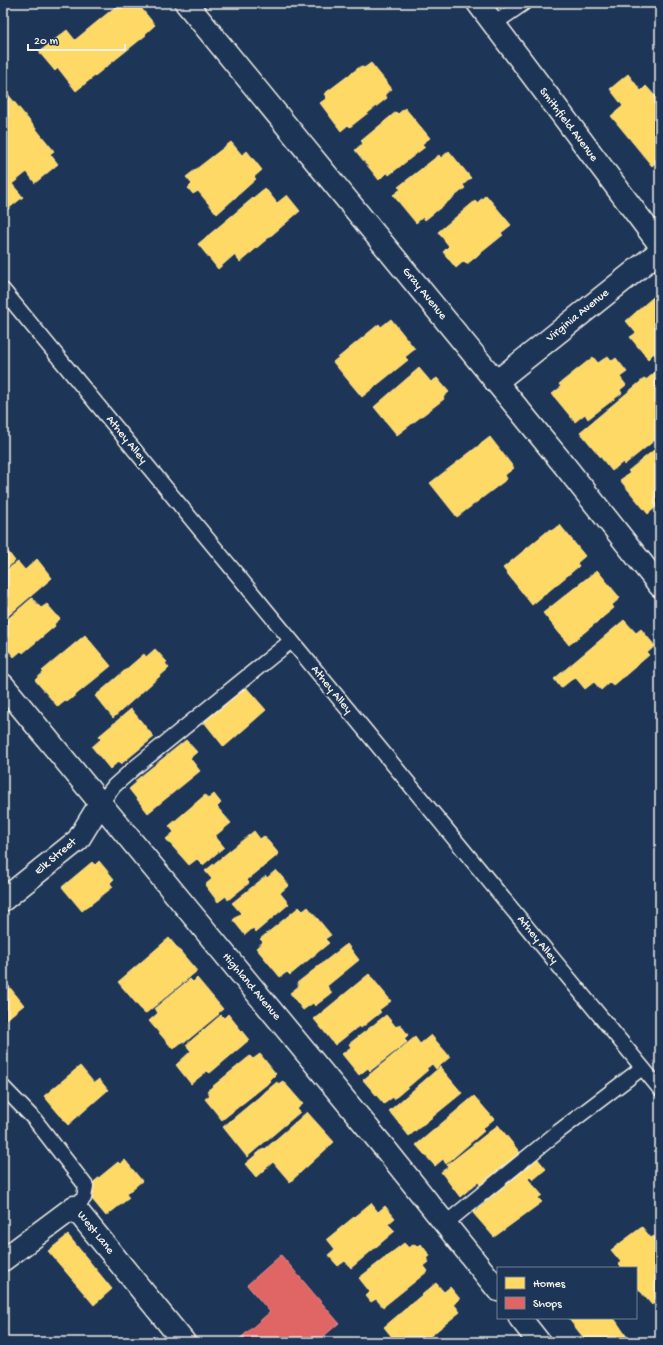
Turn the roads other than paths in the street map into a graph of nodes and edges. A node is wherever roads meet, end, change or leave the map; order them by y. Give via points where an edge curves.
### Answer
1 (186, 3) edge
2 (478, 3) edge
3 (524, 3) edge
4 (494, 24) junction
5 (660, 245) edge
6 (660, 251) edge
7 (3, 290) edge
8 (496, 382) junction
9 (660, 586) edge
10 (291, 641) junction
11 (3, 685) edge
12 (100, 804) junction
13 (3, 900) edge
14 (642, 1068) junction
15 (3, 1086) edge
16 (660, 1090) edge
17 (74, 1207) junction
18 (446, 1223) junction
19 (3, 1260) edge
20 (497, 1289) edge
21 (521, 1319) edge
22 (184, 1342) edge
23 (539, 1342) edge

1 - 8 street, Gray Avenue
2 - 4 street, Smithfield Avenue
3 - 4 lane
4 - 5 street, Smithfield Avenue
6 - 8 street, Virginia Avenue
7 - 10 lane, Athey Alley
8 - 9 street, Gray Avenue
10 - 12 lane via 133,769 114,786
10 - 14 lane, Athey Alley
11 - 12 street, Highland Avenue
12 - 13 street, Elk Street via 78,840
12 - 18 street, Highland Avenue
14 - 16 lane, Athey Alley
14 - 18 lane
15 - 17 lane, West Lane via 35,1120 86,1186 84,1198
17 - 19 street
17 - 22 street, West Lane
18 - 20 street, Highland Avenue
21 - 23 street

